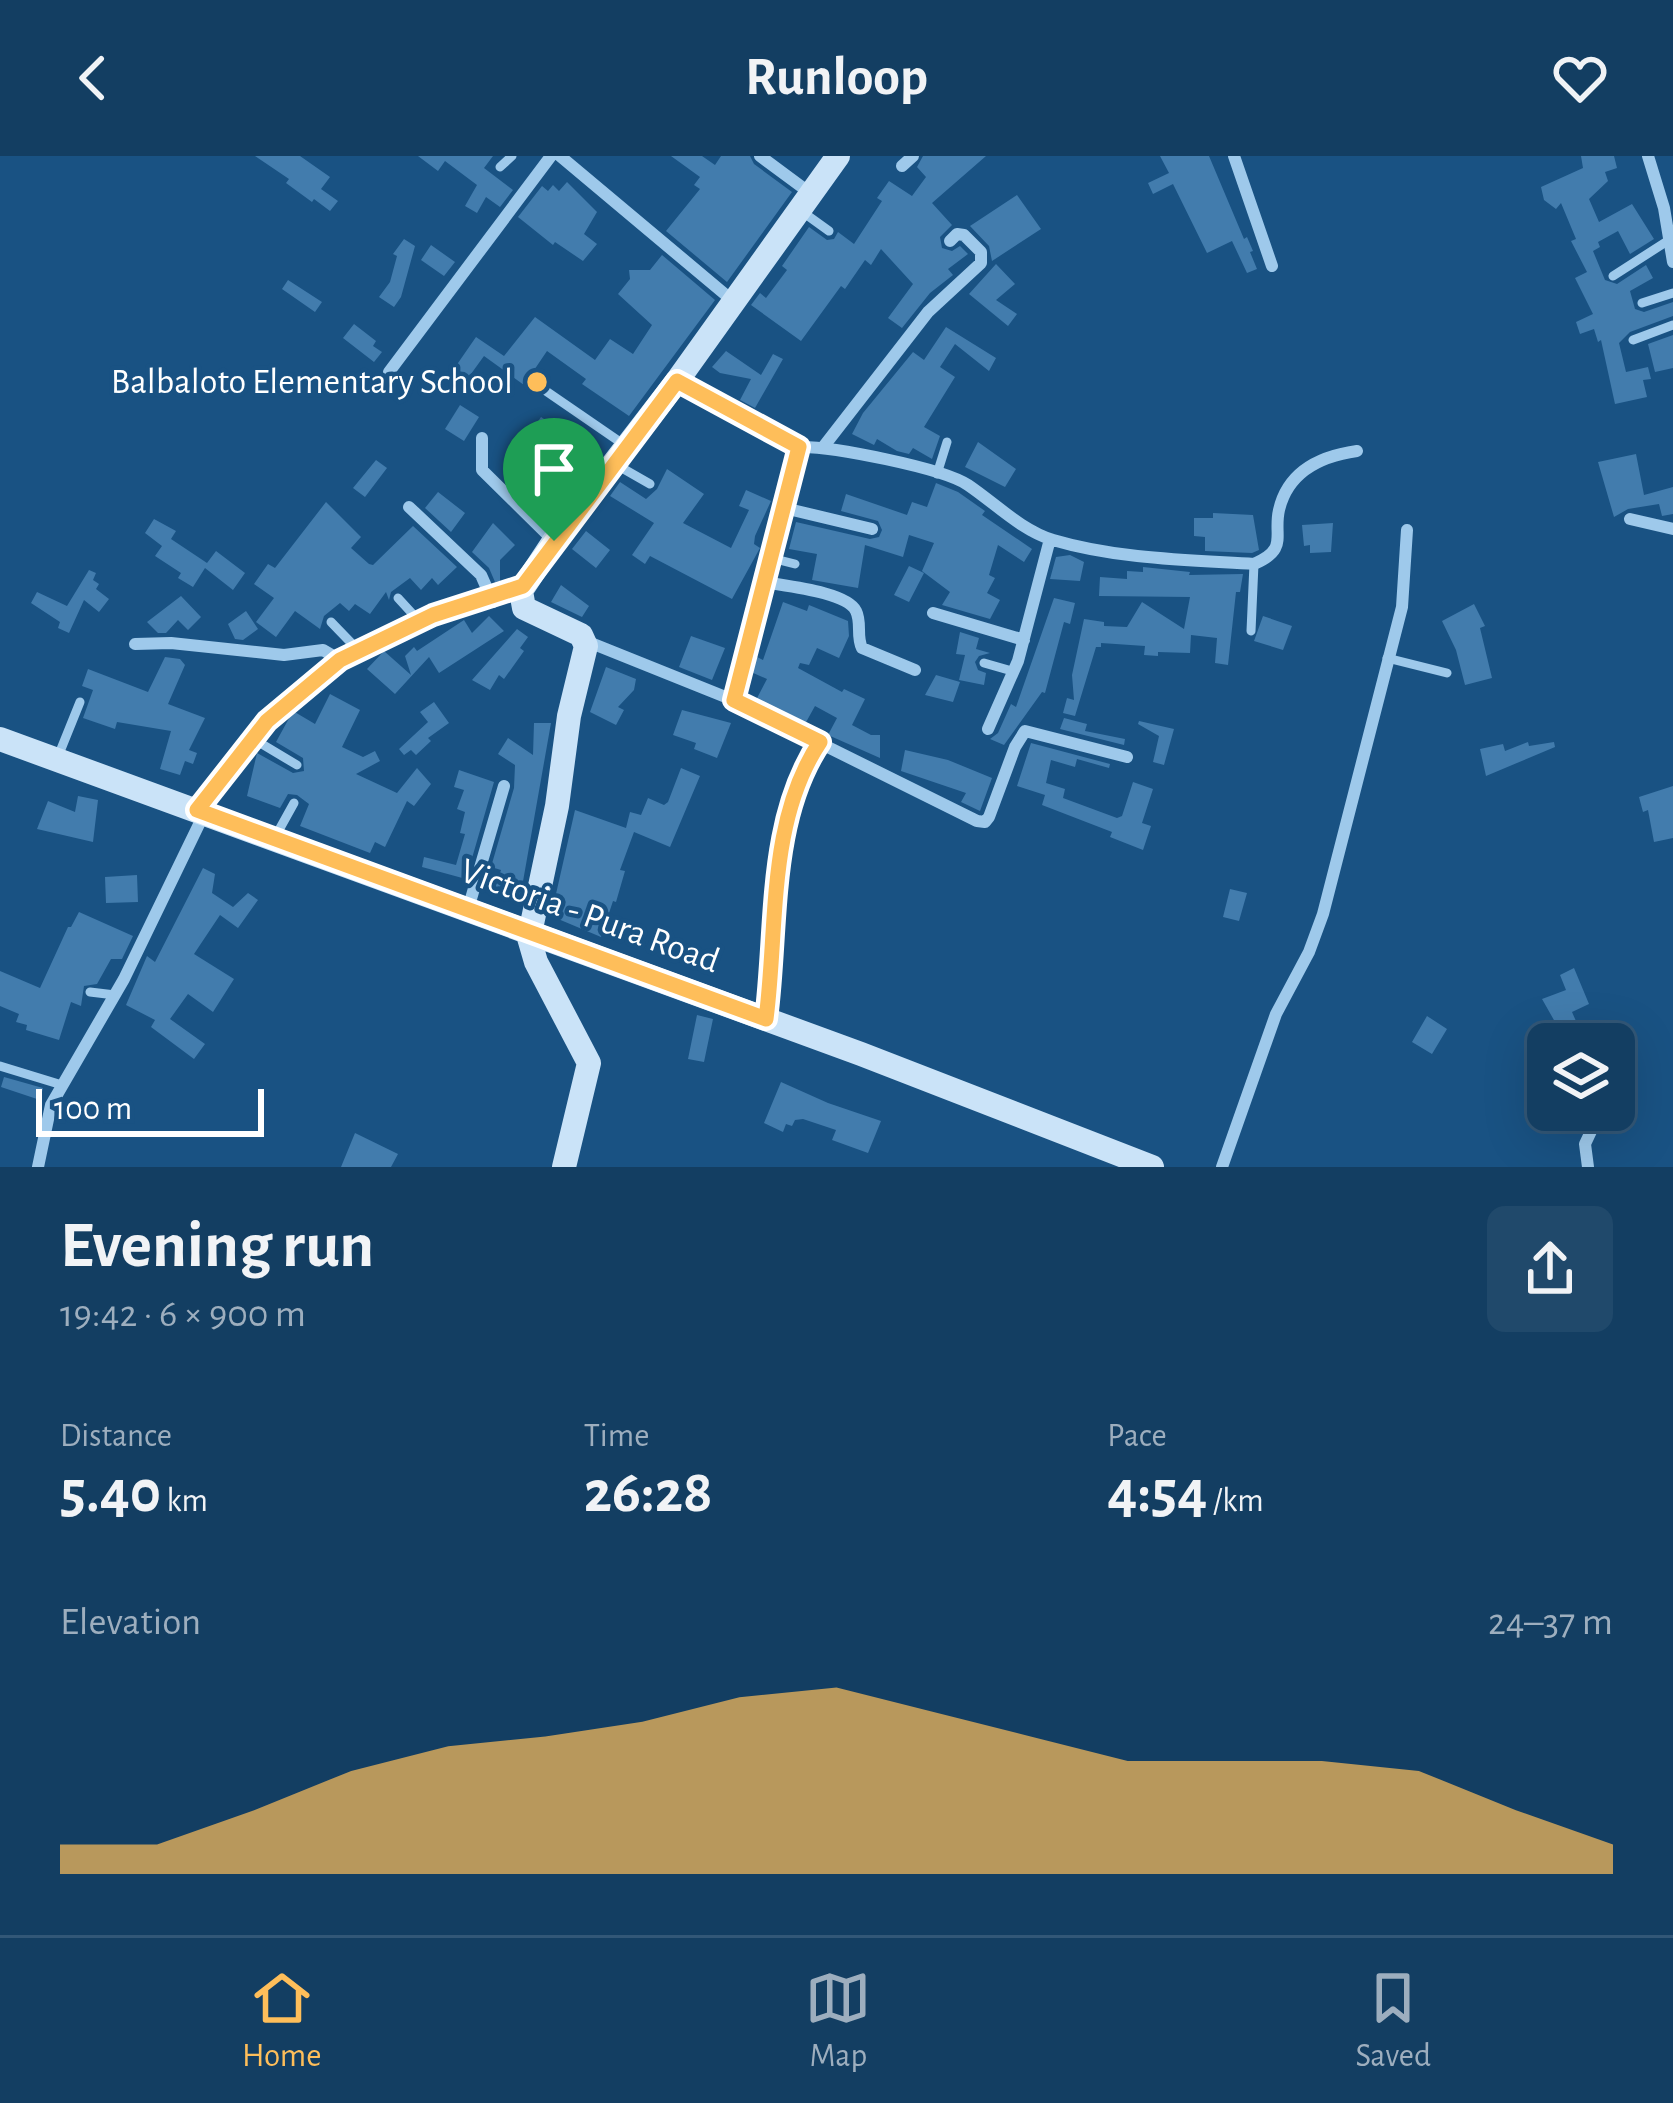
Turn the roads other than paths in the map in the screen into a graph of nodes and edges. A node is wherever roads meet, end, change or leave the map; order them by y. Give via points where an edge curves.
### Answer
1 (512, 156) edge
2 (555, 156) edge
3 (760, 156) edge
4 (838, 156) edge
5 (1234, 156) edge
6 (1648, 156) edge
7 (500, 167) dead end
8 (806, 201) junction
9 (829, 231) dead end
10 (1669, 240) junction
11 (950, 241) dead end
12 (1673, 262) edge
13 (1272, 266) dead end
14 (1613, 276) dead end
15 (1673, 292) edge
16 (733, 301) junction
17 (1642, 303) dead end
18 (1673, 325) edge
19 (1634, 340) dead end
20 (389, 372) dead end
21 (677, 381) junction
22 (543, 389) dead end
23 (482, 438) dead end
24 (947, 442) dead end
25 (824, 446) junction
26 (799, 447) junction
27 (1357, 451) dead end
28 (621, 456) junction
29 (937, 474) junction
30 (650, 484) dead end
31 (409, 507) dead end
32 (784, 508) junction
33 (1630, 519) dead end
34 (872, 529) dead end
35 (1673, 529) edge
36 (1408, 530) dead end
37 (1050, 539) junction
38 (554, 541) junction
39 (771, 558) junction
40 (795, 564) dead end
41 (1254, 564) junction
42 (764, 582) junction
43 (524, 597) junction
44 (398, 598) dead end
45 (489, 600) junction
46 (933, 613) dead end
47 (331, 622) dead end
48 (420, 622) junction
49 (1251, 632) dead end
50 (585, 640) junction
51 (1024, 640) junction
52 (135, 644) dead end
53 (358, 651) junction
54 (1387, 658) junction
55 (340, 660) junction
56 (984, 663) dead end
57 (915, 670) dead end
58 (1012, 671) junction
59 (1447, 673) dead end
60 (734, 700) junction
61 (80, 702) dead end
62 (988, 729) dead end
63 (252, 738) junction
64 (0, 739) edge
65 (820, 742) junction
66 (1127, 757) dead end
67 (57, 759) junction
68 (297, 764) dead end
69 (504, 786) dead end
70 (294, 803) dead end
71 (201, 811) junction
72 (274, 839) junction
73 (467, 909) junction
74 (529, 931) junction
75 (90, 992) dead end
76 (115, 994) junction
77 (766, 1019) junction
78 (0, 1066) edge
79 (62, 1085) junction
80 (1591, 1131) edge
81 (38, 1167) edge
82 (564, 1167) edge
83 (1152, 1167) edge
84 (1222, 1167) edge
85 (1588, 1167) edge

1 - 7 lane
2 - 16 street
2 - 20 street
3 - 8 street
4 - 8 main road
5 - 13 street
6 - 10 street
8 - 9 lane
8 - 16 main road
10 - 12 street
10 - 14 lane
11 - 25 street via 961,233 981,252 981,263 928,312
15 - 17 lane
16 - 21 main road
18 - 19 lane
21 - 26 street
21 - 28 main road
22 - 28 lane
23 - 38 street via 482,470
24 - 29 lane
25 - 26 street
25 - 29 street
26 - 32 street
27 - 41 street via 1319,458 1299,474 1278,512 1276,548
28 - 30 lane
28 - 38 main road
29 - 37 street via 967,484
31 - 45 street via 481,575
32 - 34 street
32 - 39 street
33 - 35 street
36 - 54 street via 1405,592
37 - 41 street
37 - 51 street
38 - 43 main road
39 - 40 lane
39 - 42 street
41 - 49 lane
42 - 57 street via 845,599 857,612 862,648
42 - 60 street
43 - 45 street
43 - 45 street
43 - 50 main road
44 - 48 lane
45 - 48 street
46 - 51 street
47 - 53 lane
48 - 53 street
50 - 60 street
50 - 74 main road
51 - 58 street
52 - 55 street via 284,655 322,650
53 - 55 street
54 - 59 lane
54 - 84 street via 1316,934 1276,1014
55 - 63 street
56 - 58 lane
58 - 62 street
60 - 65 street
61 - 67 lane
63 - 68 lane
63 - 71 street
64 - 67 main road, Victoria - Pura Road
65 - 66 street via 985,822 1025,731
65 - 77 street via 794,791
67 - 71 main road, Victoria - Pura Road
69 - 73 street
70 - 72 lane
71 - 72 main road, Victoria - Pura Road
71 - 76 street
72 - 73 main road, Victoria - Pura Road
73 - 74 main road, Victoria - Pura Road
74 - 77 main road, Victoria - Pura Road
74 - 82 main road via 536,962 588,1057
75 - 76 lane
76 - 79 street
77 - 83 main road, Victoria - Pura Road
78 - 79 lane
79 - 81 street
80 - 85 street

